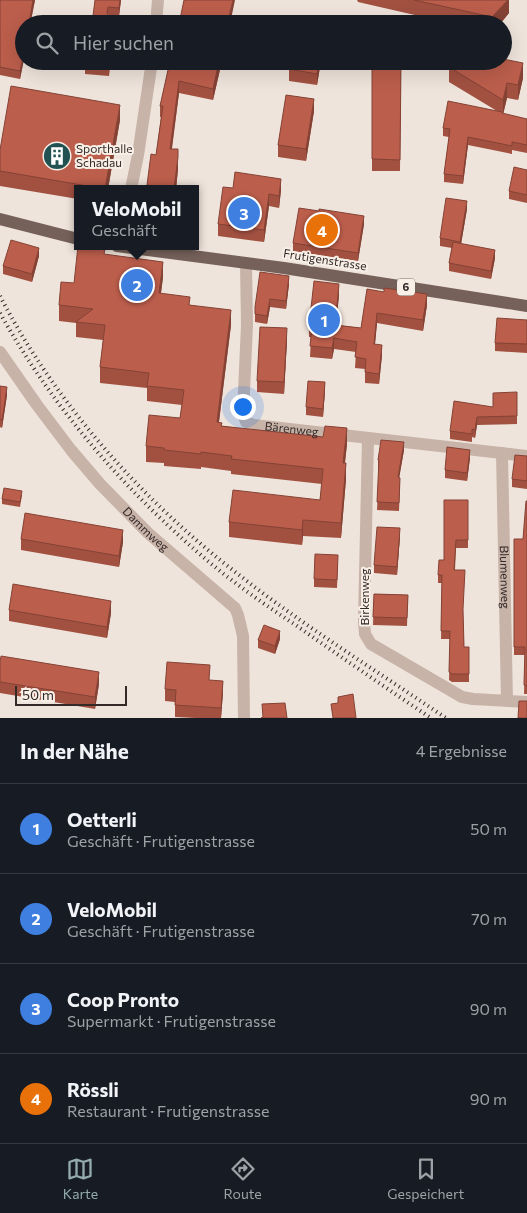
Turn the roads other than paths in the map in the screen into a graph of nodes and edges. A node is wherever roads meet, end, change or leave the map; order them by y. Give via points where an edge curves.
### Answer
1 (158, 0) edge
2 (157, 15) edge
3 (151, 70) edge
4 (132, 185) edge
5 (0, 219) edge
6 (74, 238) edge
7 (147, 250) edge
8 (246, 263) junction
9 (527, 306) edge
10 (0, 352) edge
11 (368, 438) junction
12 (502, 453) junction
13 (527, 456) edge
14 (507, 701) junction
15 (527, 702) edge
16 (244, 718) edge

1 - 2 street
3 - 4 street
5 - 6 main road
7 - 8 main road, Frutigenstrasse / 6
8 - 9 main road, Frutigenstrasse / 6
8 - 11 street, Bärenweg via 243,414 246,422
10 - 16 street, Dammweg via 71,450 100,484 148,533 235,608 243,636
11 - 12 street, Bärenweg
11 - 14 street, Birkenweg via 365,634 371,644 455,694 473,699
12 - 13 street, Bärenweg
12 - 14 street, Blumenweg
14 - 15 street, Birkenweg

